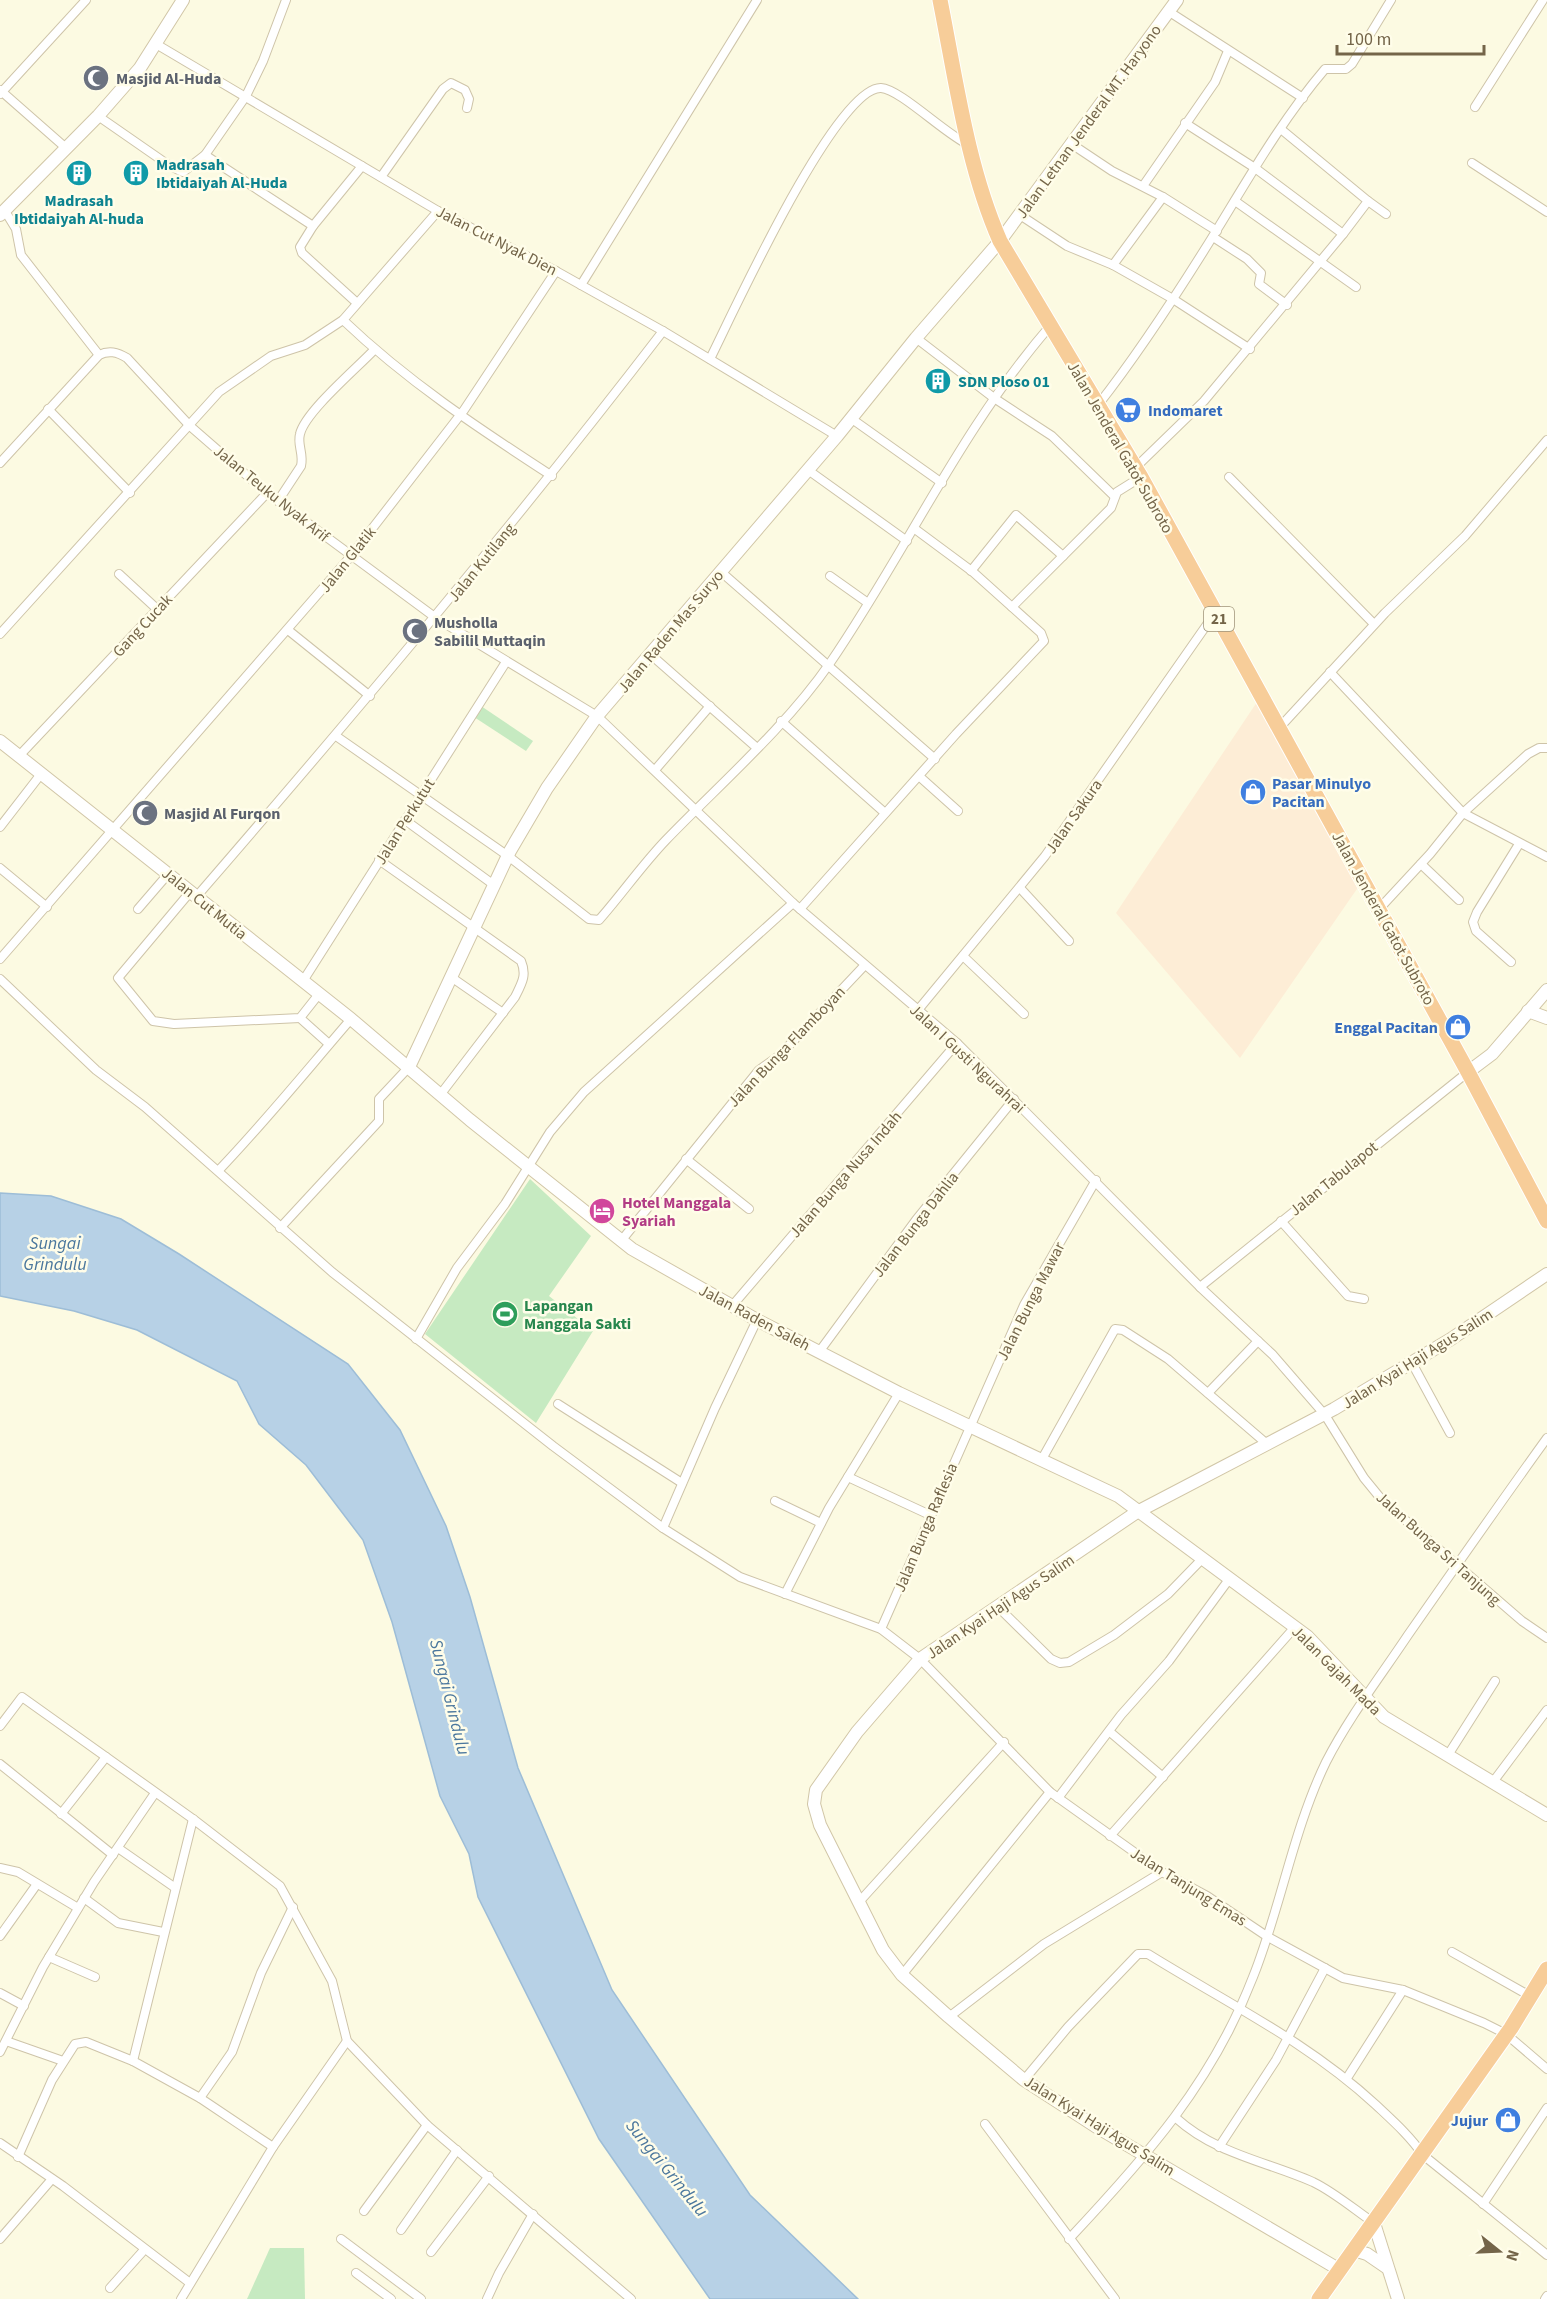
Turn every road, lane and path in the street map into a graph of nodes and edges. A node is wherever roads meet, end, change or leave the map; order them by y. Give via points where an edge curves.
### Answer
1 (86, 0) edge
2 (183, 0) edge
3 (286, 0) edge
4 (757, 0) edge
5 (940, 0) edge
6 (1177, 0) edge
7 (1391, 0) edge
8 (1543, 0) edge
9 (1168, 11) junction
10 (156, 44) junction
11 (1228, 51) junction
12 (1, 92) edge
13 (246, 96) junction
14 (1303, 98) junction
15 (1475, 107) dead end
16 (467, 108) dead end
17 (98, 116) junction
18 (1185, 123) junction
19 (1282, 130) junction
20 (1070, 143) junction
21 (970, 146) junction
22 (66, 148) junction
23 (205, 155) junction
24 (1472, 163) dead end
25 (362, 166) junction
26 (1256, 168) junction
27 (381, 177) junction
28 (1143, 186) junction
29 (1162, 197) junction
30 (1235, 201) junction
31 (1368, 201) junction
32 (438, 211) junction
33 (1547, 212) edge
34 (3, 213) edge
35 (1386, 214) dead end
36 (1020, 215) junction
37 (313, 226) junction
38 (1215, 234) junction
39 (1343, 234) junction
40 (1000, 241) junction
41 (1321, 263) junction
42 (1113, 266) junction
43 (556, 270) junction
44 (581, 285) junction
45 (1356, 287) dead end
46 (1173, 299) junction
47 (357, 303) junction
48 (1287, 305) junction
49 (343, 320) junction
50 (1051, 325) junction
51 (663, 331) junction
52 (916, 338) junction
53 (1250, 349) junction
54 (374, 350) junction
55 (99, 354) junction
56 (710, 359) junction
57 (994, 398) junction
58 (1098, 405) junction
59 (48, 410) junction
60 (459, 416) junction
61 (852, 418) junction
62 (190, 426) junction
63 (837, 436) junction
64 (1547, 440) edge
65 (0, 463) edge
66 (1142, 465) junction
67 (808, 471) junction
68 (552, 476) junction
69 (1229, 477) dead end
70 (942, 483) junction
71 (130, 493) junction
72 (267, 493) junction
73 (1114, 496) junction
74 (278, 501) junction
75 (915, 529) junction
76 (907, 541) junction
77 (351, 556) junction
78 (1063, 556) junction
79 (720, 571) junction
80 (971, 572) junction
81 (119, 574) dead end
82 (830, 576) dead end
83 (868, 603) junction
84 (1012, 607) junction
85 (157, 609) junction
86 (1215, 613) junction
87 (436, 618) junction
88 (1374, 624) junction
89 (288, 630) junction
90 (0, 634) edge
91 (650, 654) junction
92 (506, 662) junction
93 (829, 664) junction
94 (1330, 672) junction
95 (370, 696) junction
96 (710, 706) junction
97 (597, 716) junction
98 (781, 721) junction
99 (1280, 727) junction
100 (336, 736) junction
101 (0, 741) edge
102 (756, 748) junction
103 (1547, 748) edge
104 (18, 757) junction
105 (935, 759) junction
106 (655, 770) junction
107 (41, 774) junction
108 (920, 777) junction
109 (421, 793) junction
110 (958, 811) dead end
111 (696, 812) junction
112 (885, 813) junction
113 (1463, 813) junction
114 (405, 820) junction
115 (0, 827) edge
116 (115, 830) junction
117 (1519, 844) junction
118 (508, 856) junction
119 (1547, 857) edge
120 (379, 860) junction
121 (1421, 864) junction
122 (0, 868) edge
123 (169, 873) junction
124 (494, 885) junction
125 (1020, 888) junction
126 (194, 894) junction
127 (1459, 900) dead end
128 (797, 906) junction
129 (47, 907) junction
130 (138, 909) dead end
131 (1379, 909) junction
132 (474, 929) junction
133 (1069, 941) dead end
134 (963, 956) junction
135 (0, 959) edge
136 (1511, 962) dead end
137 (864, 966) junction
138 (451, 977) junction
139 (0, 980) edge
140 (303, 981) junction
141 (1547, 990) edge
142 (319, 994) junction
143 (918, 1010) junction
144 (1528, 1011) junction
145 (503, 1013) junction
146 (1024, 1014) dead end
147 (300, 1018) junction
148 (1547, 1018) edge
149 (351, 1019) junction
150 (957, 1043) junction
151 (329, 1044) junction
152 (409, 1067) junction
153 (1468, 1072) junction
154 (440, 1095) junction
155 (1014, 1100) junction
156 (686, 1159) junction
157 (529, 1167) junction
158 (219, 1170) junction
159 (1096, 1180) junction
160 (749, 1209) dead end
161 (1281, 1221) junction
162 (1547, 1221) edge
163 (280, 1228) junction
164 (621, 1241) junction
165 (1547, 1274) edge
166 (1200, 1287) junction
167 (1364, 1299) dead end
168 (732, 1306) junction
169 (757, 1320) junction
170 (416, 1338) junction
171 (1258, 1341) junction
172 (819, 1352) junction
173 (1412, 1363) junction
174 (899, 1393) junction
175 (1208, 1394) junction
176 (558, 1404) dead end
177 (1325, 1415) junction
178 (969, 1425) junction
179 (1450, 1433) dead end
180 (1547, 1438) edge
181 (1266, 1444) junction
182 (1042, 1459) junction
183 (848, 1477) junction
184 (682, 1484) junction
185 (775, 1501) dead end
186 (1137, 1512) junction
187 (930, 1515) junction
188 (821, 1523) junction
189 (663, 1528) junction
190 (1203, 1558) junction
191 (1456, 1566) junction
192 (1230, 1578) junction
193 (785, 1594) junction
194 (999, 1608) junction
195 (1295, 1627) junction
196 (881, 1629) junction
197 (1547, 1638) edge
198 (920, 1659) junction
199 (1495, 1681) dead end
200 (1366, 1697) junction
201 (1547, 1710) edge
202 (0, 1726) edge
203 (1110, 1732) junction
204 (1004, 1742) junction
205 (1448, 1755) junction
206 (106, 1758) junction
207 (0, 1764) edge
208 (1162, 1777) junction
209 (1493, 1782) junction
210 (1050, 1792) junction
211 (155, 1793) junction
212 (1058, 1798) junction
213 (61, 1814) junction
214 (1547, 1815) edge
215 (193, 1819) junction
216 (1110, 1836) junction
217 (115, 1852) junction
218 (0, 1868) edge
219 (1162, 1872) junction
220 (37, 1884) junction
221 (174, 1887) junction
222 (84, 1898) junction
223 (858, 1902) junction
224 (293, 1907) junction
225 (78, 1908) junction
226 (163, 1932) junction
227 (0, 1936) edge
228 (1268, 1937) junction
229 (1452, 1952) dead end
230 (49, 1957) junction
231 (1325, 1968) junction
232 (1547, 1969) edge
233 (902, 1975) junction
234 (95, 1977) dead end
235 (1403, 1990) junction
236 (0, 1993) edge
237 (1530, 1996) junction
238 (24, 2006) junction
239 (1238, 2009) junction
240 (949, 2017) junction
241 (1506, 2034) junction
242 (1287, 2036) junction
243 (6, 2041) junction
244 (347, 2041) junction
245 (0, 2052) edge
246 (63, 2061) junction
247 (133, 2061) junction
248 (1547, 2069) edge
249 (1347, 2078) junction
250 (1024, 2080) junction
251 (200, 2098) junction
252 (1547, 2108) edge
253 (1176, 2118) junction
254 (985, 2124) dead end
255 (428, 2125) junction
256 (0, 2143) edge
257 (273, 2147) junction
258 (1218, 2147) junction
259 (457, 2150) junction
260 (1147, 2154) junction
261 (1423, 2155) junction
262 (18, 2157) junction
263 (489, 2176) junction
264 (52, 2179) junction
265 (1483, 2204) junction
266 (364, 2211) dead end
267 (533, 2214) junction
268 (1374, 2223) junction
269 (401, 2229) dead end
270 (1069, 2238) junction
271 (341, 2239) dead end
272 (0, 2240) edge
273 (144, 2250) junction
274 (1354, 2250) junction
275 (431, 2252) dead end
276 (1547, 2256) edge
277 (1386, 2267) junction
278 (1340, 2270) junction
279 (356, 2273) dead end
280 (190, 2283) junction
281 (110, 2288) dead end
282 (181, 2299) edge
283 (391, 2299) edge
284 (421, 2299) edge
285 (487, 2299) edge
286 (632, 2299) edge
287 (1115, 2299) edge
288 (1319, 2299) edge
289 (1398, 2299) edge

1 - 12 street
2 - 10 street
3 - 13 street
4 - 44 street
5 - 21 highway, Jalan Jenderal Gatot Subroto / 21
6 - 9 street, Jalan Letnan Jenderal MT. Haryono
7 - 14 street via 1353,64 1348,68 1325,69
8 - 15 street
9 - 11 street
9 - 20 street, Jalan Letnan Jenderal MT. Haryono
10 - 13 street, Jalan Cut Nyak Dien
10 - 17 street
11 - 14 street
11 - 18 street via 1215,82
12 - 22 street
13 - 23 street
13 - 25 street, Jalan Cut Nyak Dien
14 - 19 street
16 - 27 street via 470,99 465,90 451,82
17 - 22 street
17 - 23 street via 181,172
18 - 26 street
18 - 28 street
19 - 26 street
19 - 31 street
20 - 28 street
20 - 36 street, Jalan Letnan Jenderal MT. Haryono
21 - 40 highway, Jalan Jenderal Gatot Subroto / 21 via 986,209
21 - 56 street via 941,129 893,91 882,88 866,92 818,151
22 - 34 street
23 - 37 street
24 - 33 street
25 - 27 street, Jalan Cut Nyak Dien
25 - 37 street
26 - 30 street
26 - 39 street
27 - 32 street, Jalan Cut Nyak Dien
28 - 29 street
29 - 38 street
29 - 42 street
30 - 38 street
30 - 41 street
31 - 35 street
31 - 39 street
32 - 43 street, Jalan Cut Nyak Dien
32 - 47 street
34 - 55 street via 16,229 21,255
36 - 40 street, Jalan Letnan Jenderal MT. Haryono
36 - 42 street via 1067,246
37 - 47 street via 302,242 302,253
38 - 46 street
38 - 48 street via 1261,273 1259,285
39 - 41 street
40 - 50 highway, Jalan Jenderal Gatot Subroto / 21
40 - 52 street, Jalan Raden Mas Suryo
41 - 45 street
41 - 48 street
42 - 46 street
43 - 44 street, Jalan Cut Nyak Dien
43 - 60 street, Jalan Glatik
44 - 51 street, Jalan Cut Nyak Dien
46 - 53 street
46 - 58 street
47 - 49 street
48 - 53 street
49 - 54 street
49 - 62 street via 306,345 271,356 241,375 219,392
50 - 57 street
50 - 58 highway, Jalan Jenderal Gatot Subroto / 21
51 - 56 street, Jalan Cut Nyak Dien
51 - 68 street, Jalan Kutilang
52 - 57 street
52 - 61 street, Jalan Raden Mas Suryo
53 - 66 street
54 - 60 street
54 - 74 street via 304,423 299,439 301,466
55 - 59 street
55 - 62 street, Jalan Teuku Nyak Arif via 105,351 127,358
56 - 63 street, Jalan Cut Nyak Dien
57 - 70 street
57 - 73 street via 1052,436
58 - 66 highway, Jalan Jenderal Gatot Subroto / 21
59 - 65 street
59 - 71 street
60 - 68 street
60 - 77 street, Jalan Glatik
61 - 63 street, Jalan Raden Mas Suryo
61 - 70 street
62 - 71 street
62 - 72 street, Jalan Teuku Nyak Arif
63 - 67 street, Jalan Raden Mas Suryo
64 - 88 street via 1465,536
66 - 73 street
66 - 86 highway, Jalan Jenderal Gatot Subroto / 21
67 - 76 street
67 - 79 street, Jalan Raden Mas Suryo
68 - 87 street, Jalan Kutilang
69 - 88 street
70 - 75 street
71 - 90 street
72 - 74 street, Jalan Teuku Nyak Arif
72 - 85 street, Gang Cucak
73 - 78 street via 1111,508
74 - 77 street, Jalan Teuku Nyak Arif
75 - 76 street
75 - 80 street
76 - 83 street
77 - 87 street, Jalan Teuku Nyak Arif
77 - 89 street, Jalan Glatik
78 - 80 street via 1016,515
78 - 84 street
79 - 91 street, Jalan Raden Mas Suryo
79 - 93 street
80 - 84 street
81 - 85 street
82 - 83 street
83 - 93 street
84 - 105 street via 1044,636 1041,647
85 - 104 street, Gang Cucak
86 - 99 highway, Jalan Jenderal Gatot Subroto / 21
86 - 125 street, Jalan Sakura
87 - 92 street, Jalan Teuku Nyak Arif
87 - 95 street, Jalan Kutilang
88 - 94 street
89 - 95 street
89 - 116 street, Jalan Glatik
91 - 96 street
91 - 97 street, Jalan Raden Mas Suryo
92 - 97 street, Jalan Teuku Nyak Arif
92 - 109 street, Jalan Perkutut
93 - 98 street
93 - 105 street
94 - 99 street
94 - 113 street
95 - 100 street, Jalan Kutilang
96 - 102 street
96 - 106 street
97 - 106 street, Jalan I Gusti Ngurahrai
97 - 118 street, Jalan Raden Mas Suryo via 547,788
98 - 102 street
98 - 112 street
99 - 131 highway, Jalan Jenderal Gatot Subroto / 21
100 - 109 street
100 - 126 street, Jalan Kutilang
101 - 104 street, Jalan Cut Mutia
102 - 111 street
103 - 113 street via 1528,754
104 - 107 street, Jalan Cut Mutia
105 - 108 street
106 - 111 street, Jalan I Gusti Ngurahrai
107 - 115 street
107 - 116 street, Jalan Cut Mutia
108 - 110 street
108 - 112 street
109 - 114 street, Jalan Perkutut
109 - 118 street
111 - 118 street via 660,846 599,920 589,919
111 - 128 street, Jalan I Gusti Ngurahrai
112 - 128 street
113 - 117 street
113 - 121 street
114 - 120 street, Jalan Perkutut
114 - 124 street
116 - 123 street, Jalan Cut Mutia
116 - 129 street, Jalan Glatik
117 - 119 street
117 - 136 street via 1473,922 1476,931
118 - 124 street, Jalan Raden Mas Suryo
120 - 132 street
120 - 140 street, Jalan Perkutut
121 - 127 street
121 - 131 street
122 - 129 street
123 - 126 street, Jalan Cut Mutia
123 - 130 street
124 - 132 street, Jalan Raden Mas Suryo
125 - 133 street
125 - 134 street, Jalan Sakura
126 - 140 street, Jalan Cut Mutia
126 - 147 street, Jalan Kutilang via 118,978 153,1021 174,1024
128 - 137 street, Jalan I Gusti Ngurahrai
128 - 157 street via 584,1092 549,1132
129 - 135 street, Jalan Glatik
131 - 153 highway, Jalan Jenderal Gatot Subroto / 21
132 - 138 street, Jalan Raden Mas Suryo
132 - 145 street via 521,961 525,970 524,980
134 - 143 street, Jalan Sakura
134 - 146 street
137 - 143 street, Jalan I Gusti Ngurahrai
137 - 156 street, Jalan Bunga Flamboyan via 780,1054 759,1070
138 - 145 street
138 - 152 street, Jalan Raden Mas Suryo
139 - 158 street, Jalan Tanjung Emas via 96,1070
140 - 142 street, Jalan Cut Mutia
141 - 144 street
142 - 147 street
142 - 149 street, Jalan Cut Mutia
143 - 150 street, Jalan I Gusti Ngurahrai
144 - 148 street
144 - 153 street via 1492,1054
145 - 154 street
147 - 151 street
149 - 151 street
149 - 152 street, Jalan Cut Mutia
150 - 155 street, Jalan I Gusti Ngurahrai
150 - 168 street, Jalan Bunga Nusa Indah
151 - 158 street via 268,1119
152 - 154 street, Jalan Raden Saleh
152 - 163 street via 379,1099 379,1121
153 - 161 street, Jalan Tabulapot
153 - 162 highway, Jalan Jenderal Gatot Subroto / 21
154 - 157 street, Jalan Raden Saleh
155 - 159 street, Jalan I Gusti Ngurahrai
155 - 172 street, Jalan Bunga Dahlia via 916,1220
156 - 160 street
156 - 164 street, Jalan Bunga Flamboyan
157 - 164 street, Jalan Raden Saleh
157 - 170 street via 457,1268
158 - 163 street, Jalan Tanjung Emas
159 - 166 street, Jalan I Gusti Ngurahrai
159 - 178 street, Jalan Bunga Mawar via 1024,1305
161 - 166 street, Jalan Tabulapot
161 - 167 street via 1348,1296
163 - 170 street, Jalan Tanjung Emas
164 - 168 street, Jalan Raden Saleh
165 - 173 street, Jalan Kyai Haji Agus Salim
166 - 171 street, Jalan I Gusti Ngurahrai
168 - 169 street, Jalan Raden Saleh
169 - 172 street, Jalan Raden Saleh
169 - 184 street
170 - 189 street, Jalan Tanjung Emas
171 - 175 street
171 - 177 street, Jalan I Gusti Ngurahrai
172 - 174 street, Jalan Raden Saleh
173 - 177 street, Jalan Kyai Haji Agus Salim
173 - 179 street
174 - 178 street, Jalan Raden Saleh
174 - 183 street
175 - 181 street
175 - 182 street via 1168,1359 1123,1330 1115,1329
176 - 184 street
177 - 181 street, Jalan Kyai Haji Agus Salim
177 - 191 street, Jalan Bunga Sri Tanjung via 1382,1500
178 - 182 street, Jalan Raden Saleh
178 - 187 street, Jalan Bunga Raflesia
180 - 191 street
181 - 186 street, Jalan Kyai Haji Agus Salim
182 - 186 street, Jalan Raden Saleh via 1118,1496
183 - 187 street
183 - 188 street
184 - 189 street
185 - 188 street
186 - 190 street, Jalan Gajah Mada
186 - 194 street, Jalan Kyai Haji Agus Salim
187 - 196 street, Jalan Bunga Raflesia
188 - 193 street
189 - 193 street, Jalan Tanjung Emas via 708,1560
190 - 192 street, Jalan Gajah Mada
190 - 194 street via 1168,1594 1114,1635 1069,1662 1051,1659
191 - 197 street, Jalan Bunga Sri Tanjung
191 - 200 street
192 - 195 street, Jalan Gajah Mada
192 - 203 street
193 - 196 street, Jalan Tanjung Emas
194 - 198 street, Jalan Kyai Haji Agus Salim
195 - 200 street, Jalan Gajah Mada
195 - 208 street
196 - 198 street, Jalan Tanjung Emas
198 - 204 street, Jalan Tanjung Emas
198 - 223 street, Jalan Kyai Haji Agus Salim via 857,1732 816,1791 814,1804 820,1825
199 - 205 street
200 - 205 street, Jalan Gajah Mada via 1384,1717
200 - 228 street via 1342,1732 1309,1802
201 - 209 street
202 - 206 street via 22,1696
203 - 208 street
203 - 212 street
204 - 210 street, Jalan Tanjung Emas
204 - 223 street
205 - 209 street, Jalan Gajah Mada
206 - 211 street
206 - 213 street
207 - 213 street
208 - 216 street
209 - 214 street, Jalan Gajah Mada
210 - 212 street, Jalan Tanjung Emas
210 - 233 street
211 - 215 street
211 - 217 street
212 - 216 street, Jalan Tanjung Emas
213 - 217 street
215 - 221 street
215 - 224 street via 280,1886
216 - 219 street, Jalan Tanjung Emas
217 - 221 street
217 - 222 street
218 - 220 street via 18,1872
219 - 228 street, Jalan Tanjung Emas via 1208,1896
219 - 240 street via 1044,1944
220 - 225 street
220 - 227 street
221 - 226 street
222 - 225 street
222 - 226 street via 118,1923
223 - 233 street, Jalan Kyai Haji Agus Salim via 883,1950
224 - 244 street via 332,1981
224 - 251 street via 261,1973 231,2052
225 - 230 street
226 - 247 street
228 - 231 street, Jalan Tanjung Emas
228 - 239 street
229 - 237 street
230 - 234 street
230 - 238 street
231 - 235 street, Jalan Tanjung Emas via 1343,1978
231 - 242 street
232 - 237 highway
233 - 240 street, Jalan Kyai Haji Agus Salim
235 - 241 street, Jalan Tanjung Emas via 1446,2005
235 - 249 street
236 - 238 street
237 - 241 highway
238 - 243 street
239 - 242 street
239 - 250 street via 1148,1954 1140,1953 1068,2027
239 - 253 street
240 - 250 street, Jalan Kyai Haji Agus Salim
241 - 248 street, Jalan Tanjung Emas
241 - 261 highway
242 - 249 street
242 - 258 street via 1253,2098
243 - 245 street
243 - 246 street
244 - 255 street
244 - 257 street
246 - 247 street via 75,2044 86,2042
246 - 262 street
247 - 251 street
249 - 261 street via 1412,2138
250 - 260 street, Jalan Kyai Haji Agus Salim
251 - 257 street
252 - 265 street
253 - 258 street via 1192,2133
253 - 260 street
254 - 270 street
255 - 259 street
255 - 266 street
256 - 262 street
257 - 280 street
258 - 268 street via 1317,2184
259 - 263 street
259 - 269 street
260 - 270 street
260 - 278 street, Jalan Kyai Haji Agus Salim
261 - 265 street
261 - 268 highway
262 - 264 street
263 - 267 street
263 - 275 street
264 - 272 street
264 - 273 street
265 - 276 street
267 - 285 street
267 - 286 street
268 - 274 highway
268 - 277 street
270 - 287 street
271 - 284 street
273 - 280 street
273 - 281 street
274 - 277 street
274 - 278 highway
277 - 289 street
278 - 288 highway
279 - 283 street
280 - 282 street

